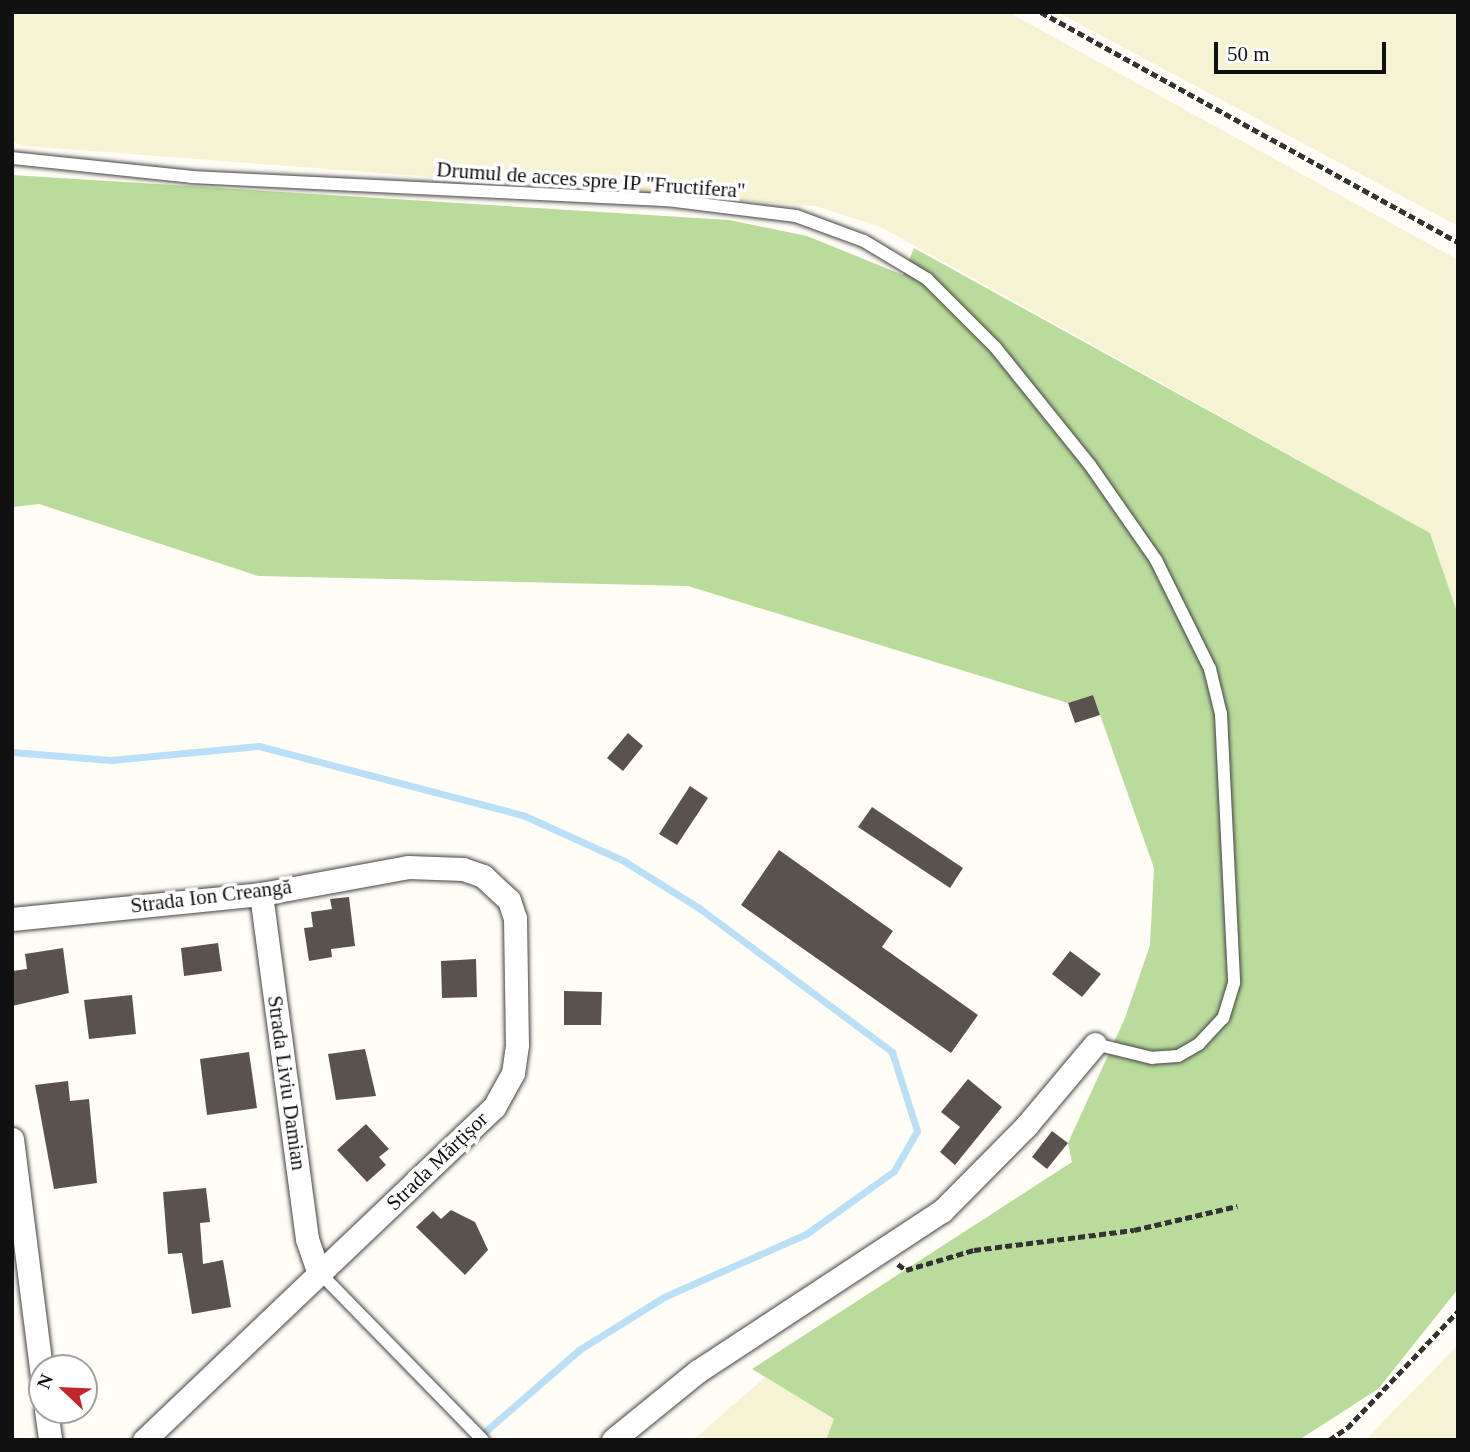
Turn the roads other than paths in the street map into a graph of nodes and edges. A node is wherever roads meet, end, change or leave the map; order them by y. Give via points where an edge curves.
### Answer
1 (12, 158) edge
2 (408, 867) joint
3 (261, 894) junction
4 (12, 919) edge
5 (1096, 1044) joint
6 (12, 1139) edge
7 (318, 1271) junction
8 (39, 1354) edge
9 (144, 1440) edge
10 (483, 1440) edge
11 (613, 1440) edge

1 - 5 lane, Drumul de acces spre IP "Fructifera" via 192,177 667,200 796,215 864,241 927,279 995,347 1090,465 1156,560 1210,670 1221,714 1234,983 1223,1018 1199,1044 1178,1056 1152,1058
2 - 3 street, Strada Ion Creangă
2 - 7 street, Strada Mărțișor via 463,869 483,876 509,900 515,918 519,1006 513,1073 494,1107 461,1142
3 - 4 street, Strada Ion Creangă
3 - 7 street, Strada Liviu Damian via 307,1239
5 - 11 street via 1026,1126 942,1211 698,1371
6 - 8 street
7 - 9 street, Strada Mărțișor
7 - 10 lane

